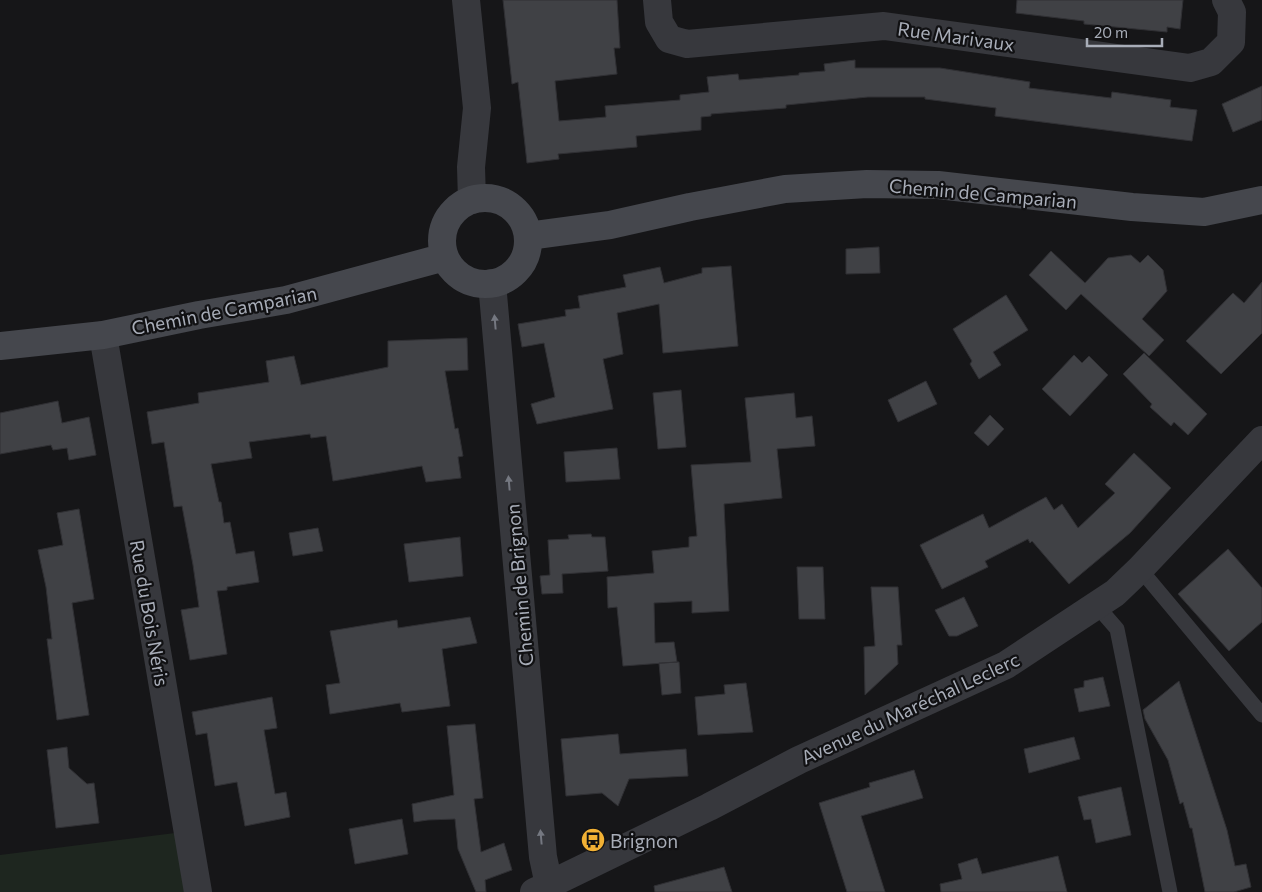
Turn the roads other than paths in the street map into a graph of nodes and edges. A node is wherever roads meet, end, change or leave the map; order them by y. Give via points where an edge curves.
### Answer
1 (466, 0) edge
2 (657, 0) edge
3 (1226, 0) edge
4 (472, 200) junction
5 (1262, 200) edge
6 (528, 236) junction
7 (445, 257) junction
8 (492, 284) junction
9 (103, 335) junction
10 (0, 346) edge
11 (1262, 440) edge
12 (1140, 569) junction
13 (1097, 606) junction
14 (1262, 715) edge
15 (542, 888) edge
16 (198, 892) edge
17 (1170, 892) edge

1 - 4 street via 477,108 471,167
2 - 3 street, Rue Marivaux via 659,22 669,38 687,44 884,26 1190,68 1212,62 1231,42 1232,12
4 - 6 main road via 497,199 508,205 518,213
4 - 7 main road via 449,216 442,243
5 - 6 main road, Chemin de Camparian via 1204,212 938,185 867,184 785,189 610,225
6 - 8 main road via 523,262 515,272
7 - 8 main road via 452,269 464,278
7 - 9 main road, Chemin de Camparian via 286,300
15 -> 8 street, Chemin de Brignon via 543,857
9 - 10 main road, Chemin de Camparian
9 - 16 street, Rue du Bois Néris
11 - 12 street, Avenue du Maréchal Leclerc
12 - 13 street, Avenue du Maréchal Leclerc
12 - 14 lane
13 - 15 street, Avenue du Maréchal Leclerc via 1006,665 799,760
13 - 17 lane via 1118,629

